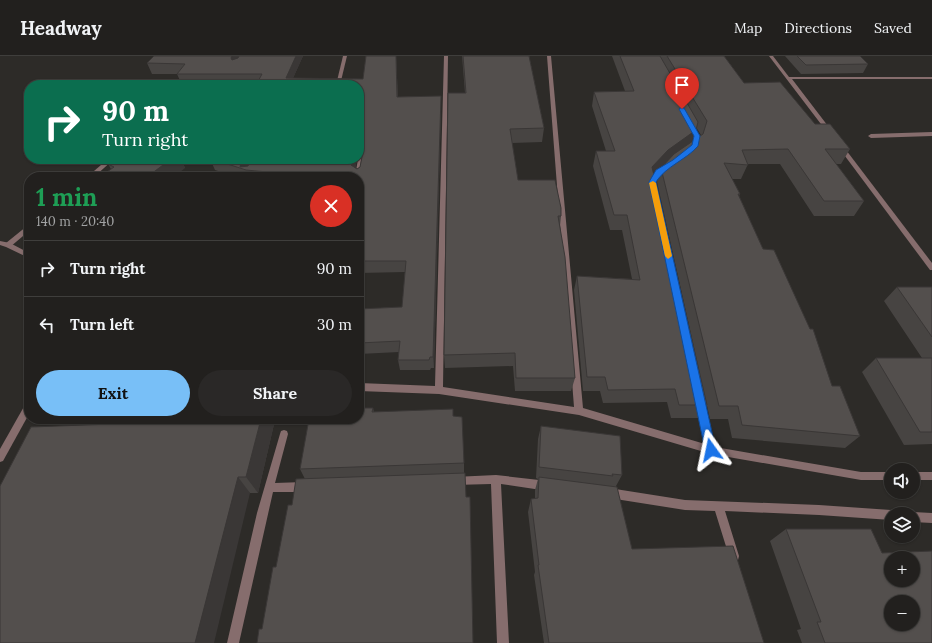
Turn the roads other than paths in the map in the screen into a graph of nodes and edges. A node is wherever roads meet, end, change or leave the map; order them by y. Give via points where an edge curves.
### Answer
1 (345, 56) edge
2 (446, 56) edge
3 (549, 56) edge
4 (771, 56) edge
5 (790, 78) junction
6 (932, 78) edge
7 (339, 80) edge
8 (686, 116) edge
9 (932, 134) edge
10 (832, 135) edge
11 (871, 136) dead end
12 (837, 142) edge
13 (690, 150) edge
14 (675, 162) edge
15 (105, 164) edge
16 (96, 172) edge
17 (656, 197) edge
18 (24, 232) edge
19 (0, 243) edge
20 (8, 245) junction
21 (24, 253) edge
22 (932, 268) edge
23 (364, 387) edge
24 (439, 390) junction
25 (699, 396) edge
26 (579, 411) junction
27 (24, 415) edge
28 (284, 434) dead end
29 (711, 450) junction
30 (0, 458) edge
31 (884, 476) edge
32 (920, 476) edge
33 (932, 476) edge
34 (496, 479) junction
35 (440, 481) edge
36 (313, 487) edge
37 (559, 487) edge
38 (268, 488) junction
39 (599, 492) edge
40 (718, 506) junction
41 (884, 515) edge
42 (920, 517) edge
43 (932, 518) edge
44 (737, 567) edge
45 (233, 643) edge
46 (503, 643) edge

1 - 7 street
2 - 24 street
3 - 26 street
4 - 5 street
5 - 6 street
5 - 10 street
8 - 13 street via 697,136 695,146
9 - 11 street
12 - 22 street
14 - 17 street via 659,172 652,182
15 - 16 street
18 - 20 street
19 - 20 street
20 - 21 street
23 - 24 street
24 - 26 street
25 - 29 street
26 - 29 street
27 - 30 street
28 - 38 street
29 - 31 street via 861,476
32 - 33 street
34 - 35 street
34 - 37 street
34 - 46 street
36 - 38 street
38 - 45 street
39 - 40 street via 684,505
40 - 41 street
40 - 44 street
42 - 43 street

